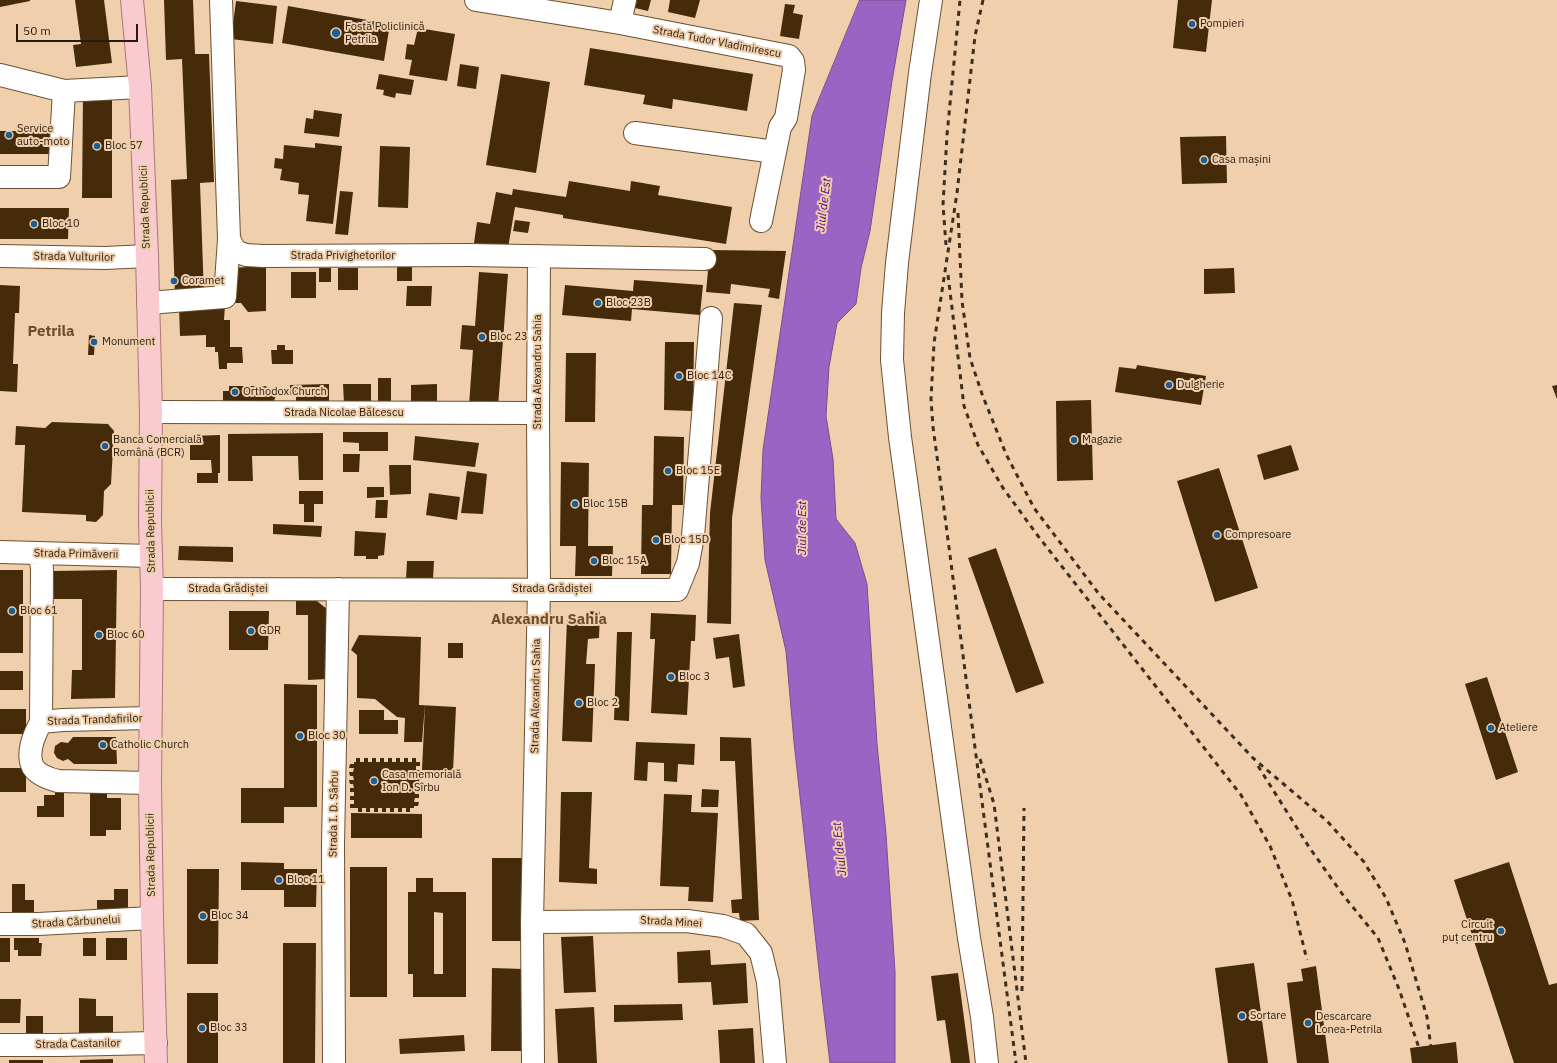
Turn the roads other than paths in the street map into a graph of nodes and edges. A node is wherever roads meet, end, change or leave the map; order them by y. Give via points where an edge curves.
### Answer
1 (132, 0) edge
2 (222, 0) edge
3 (476, 0) edge
4 (625, 0) edge
5 (931, 0) edge
6 (620, 23) junction
7 (0, 75) edge
8 (140, 87) junction
9 (64, 91) junction
10 (635, 133) dead end
11 (775, 152) junction
12 (0, 177) edge
13 (761, 221) dead end
14 (229, 239) junction
15 (0, 256) edge
16 (147, 256) junction
17 (539, 256) junction
18 (705, 259) dead end
19 (148, 303) junction
20 (711, 318) dead end
21 (151, 412) junction
22 (538, 413) junction
23 (0, 552) edge
24 (40, 554) junction
25 (151, 556) junction
26 (152, 589) junction
27 (338, 589) junction
28 (539, 589) junction
29 (150, 718) junction
30 (41, 722) junction
31 (150, 783) junction
32 (152, 918) junction
33 (532, 922) junction
34 (0, 924) edge
35 (0, 1045) edge
36 (156, 1053) edge
37 (334, 1063) edge
38 (533, 1063) edge
39 (775, 1063) edge
40 (987, 1063) edge

1 - 8 main road, Strada Republicii
2 - 14 street
3 - 6 street, Strada Tudor Vladimirescu
4 - 6 street
5 - 40 street via 897,262 892,360 905,477
6 - 11 street, Strada Tudor Vladimirescu via 788,56 793,61 794,70 786,118 780,127
7 - 9 street
8 - 9 street
8 - 16 main road, Strada Republicii
9 - 12 street via 59,177
10 - 11 street
11 - 13 street, Strada Tudor Vladimirescu
14 - 17 street, Strada Privighetorilor via 235,251 263,256
14 - 19 street via 225,297
15 - 16 street, Strada Vulturilor
16 - 19 main road, Strada Republicii
17 - 18 street, Strada Privighetorilor
17 - 22 street, Strada Alexandru Sahia
19 - 21 main road, Strada Republicii
20 - 28 street, Strada Grădiștei via 693,536 688,563 677,590
21 - 22 street, Strada Nicolae Bălcescu
21 - 25 main road, Strada Republicii
22 - 28 street, Strada Alexandru Sahia
23 - 24 street, Strada Primăverii
24 - 25 street, Strada Primăverii
24 - 30 street
25 - 26 main road, Strada Republicii
26 - 27 street, Strada Grădiștei
26 - 29 main road, Strada Republicii
27 - 28 street, Strada Grădiștei
27 - 37 street, Strada I. D. Sârbu via 333,845
28 - 33 street, Strada Alexandru Sahia
29 - 30 street, Strada Trandafirilor
29 - 31 main road, Strada Republicii
30 - 31 street, Strada Trandafirilor via 32,740 30,757 34,768 44,776 58,781
31 - 32 main road, Strada Republicii
32 - 34 street, Strada Cărbunelui
32 - 36 main road, Strada Republicii
33 - 38 street, Strada Alexandru Sahia
33 - 39 street, Strada Minei via 687,921 723,926 746,934 761,953 768,982
35 - 36 street, Strada Castanilor via 60,1045

